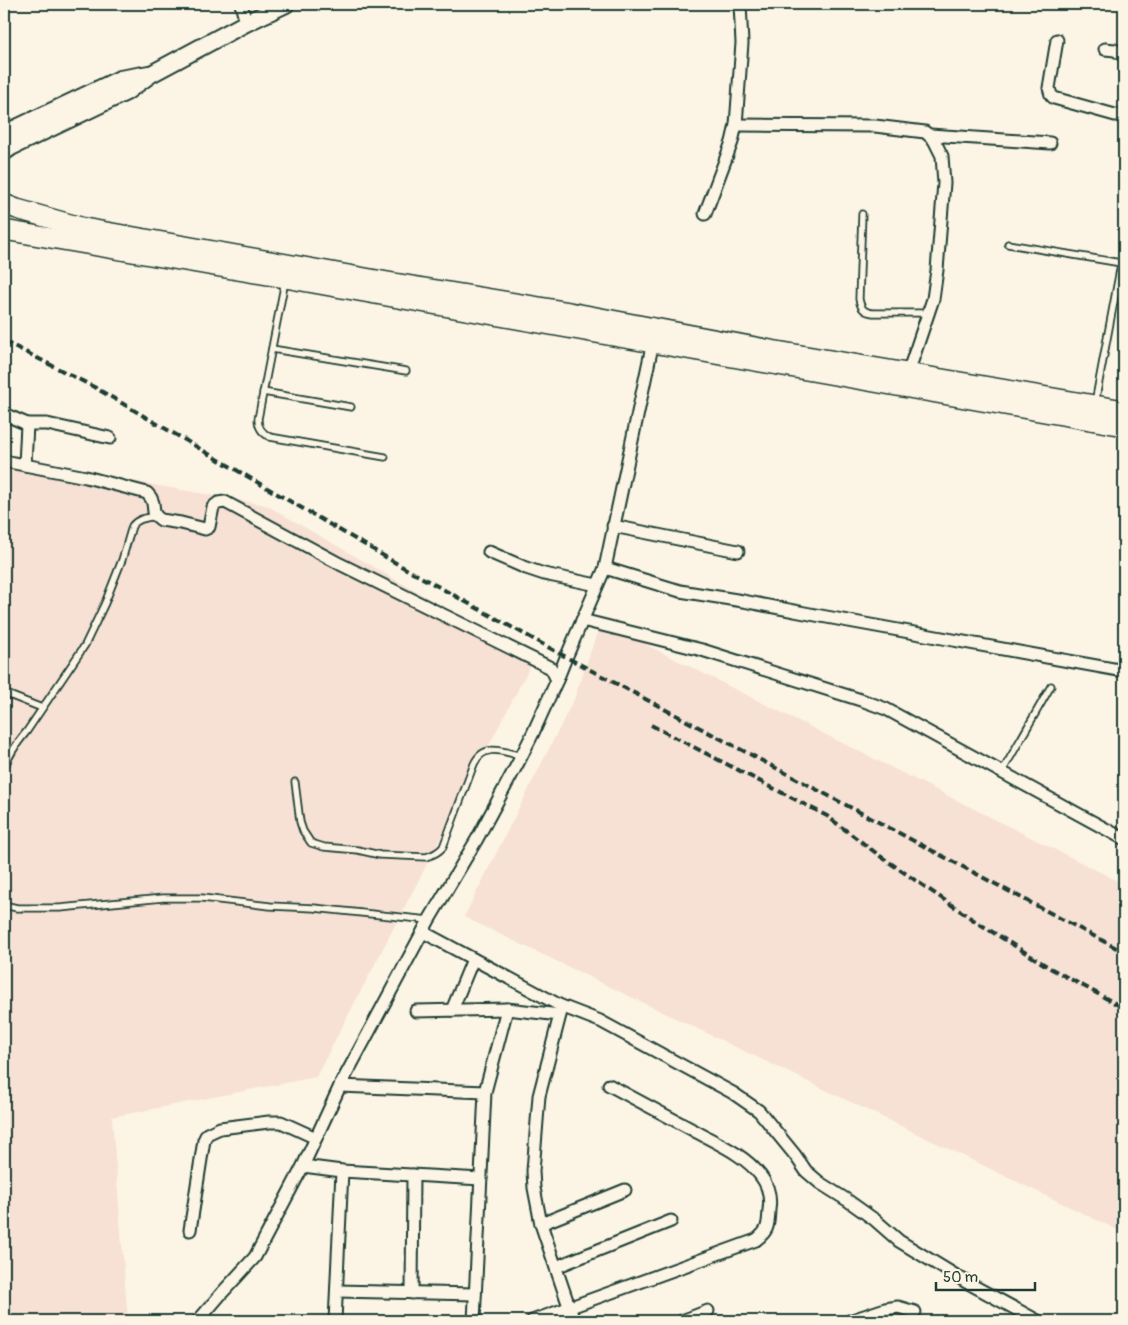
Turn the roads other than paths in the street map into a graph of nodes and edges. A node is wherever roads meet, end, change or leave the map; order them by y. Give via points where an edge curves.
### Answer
1 (241, 4) edge
2 (286, 4) edge
3 (740, 4) edge
4 (246, 23) junction
5 (1057, 40) dead end
6 (1105, 49) dead end
7 (1124, 56) edge
8 (151, 74) junction
9 (1124, 115) edge
10 (736, 125) junction
11 (4, 134) edge
12 (930, 135) junction
13 (1050, 143) dead end
14 (4, 152) edge
15 (4, 204) edge
16 (705, 214) dead end
17 (862, 214) dead end
18 (4, 230) edge
19 (1008, 244) dead end
20 (1124, 248) edge
21 (1121, 263) junction
22 (285, 278) junction
23 (929, 313) junction
24 (655, 336) junction
25 (272, 348) junction
26 (406, 371) dead end
27 (908, 373) junction
28 (263, 392) junction
29 (1095, 405) junction
30 (351, 407) dead end
31 (1124, 410) edge
32 (4, 414) edge
33 (27, 424) junction
34 (1124, 426) edge
35 (110, 438) dead end
36 (385, 458) dead end
37 (4, 461) edge
38 (25, 465) junction
39 (156, 516) junction
40 (613, 526) junction
41 (738, 551) dead end
42 (489, 552) dead end
43 (605, 568) junction
44 (598, 585) junction
45 (582, 620) junction
46 (1124, 672) edge
47 (557, 680) junction
48 (1051, 686) dead end
49 (4, 693) edge
50 (42, 708) junction
51 (522, 756) junction
52 (4, 770) edge
53 (1002, 772) junction
54 (295, 782) dead end
55 (1124, 839) edge
56 (4, 905) edge
57 (429, 920) junction
58 (423, 932) junction
59 (473, 959) junction
60 (507, 1009) junction
61 (452, 1010) junction
62 (560, 1010) junction
63 (416, 1012) dead end
64 (609, 1085) dead end
65 (340, 1086) junction
66 (485, 1092) junction
67 (316, 1138) junction
68 (303, 1166) junction
69 (342, 1171) junction
70 (413, 1175) junction
71 (481, 1179) junction
72 (624, 1190) dead end
73 (671, 1221) dead end
74 (541, 1224) junction
75 (190, 1230) dead end
76 (556, 1267) junction
77 (336, 1291) junction
78 (412, 1293) junction
79 (475, 1294) junction
80 (570, 1308) junction
81 (708, 1311) dead end
82 (915, 1312) dead end
83 (201, 1320) edge
84 (335, 1321) edge
85 (474, 1321) edge
86 (532, 1321) edge
87 (574, 1321) edge
88 (682, 1321) edge
89 (848, 1321) edge
90 (1038, 1321) edge

1 - 4 street
2 - 4 main road
3 - 10 street via 742,43
4 - 8 main road
5 - 9 street via 1049,88 1051,95
6 - 7 street via 1115,50
8 - 11 main road via 120,78
8 - 14 main road via 126,92
10 - 12 street via 875,126
10 - 16 street
12 - 13 street
12 - 23 street via 942,156 944,183 937,270
15 - 24 highway via 84,228 564,311
17 - 23 lane via 859,299 862,308 867,312
18 - 22 highway
19 - 21 lane
20 - 21 lane
21 - 29 lane
22 - 24 highway
22 - 25 lane
23 - 27 street
24 - 27 highway via 771,350
24 - 34 highway
24 - 40 street
25 - 26 lane
25 - 28 lane
27 - 29 highway
28 - 30 lane
28 - 36 lane via 258,424 270,437
29 - 31 highway
32 - 33 street
33 - 35 street via 47,424
33 - 38 street
37 - 38 street
38 - 39 street via 86,476 147,493 154,503
39 - 47 street via 205,530 209,528 213,507 225,502 340,564 551,668
39 - 50 lane via 142,519 132,526 122,560 85,645
40 - 41 street
40 - 43 street
42 - 44 street via 536,571
43 - 44 street
43 - 46 street via 680,591
44 - 45 street
45 - 47 street
45 - 53 street via 702,650 864,701 886,709
47 - 51 street
48 - 53 lane
49 - 50 lane
50 - 52 lane via 16,744
51 - 54 lane via 490,750 480,754 443,847 426,857 380,855 312,843 300,822
51 - 57 street
53 - 55 street
56 - 57 lane via 60,908 163,898 202,898
57 - 58 street
58 - 59 street
58 - 65 street
59 - 61 street
59 - 62 street
60 - 61 street
60 - 62 street
60 - 66 street
61 - 63 street
62 - 74 street via 539,1096 533,1171
62 - 90 street via 589,1016 606,1024 733,1093 759,1111 806,1171 820,1183 848,1200 899,1241
64 - 80 street via 750,1164 767,1185 771,1197 768,1228 756,1240
65 - 66 street
65 - 67 street
66 - 71 street
67 - 68 street
67 - 75 street via 281,1122 220,1128 207,1134
68 - 69 street
68 - 83 street via 254,1257
69 - 70 street
69 - 77 street
70 - 71 street
70 - 78 street
71 - 79 street
72 - 74 street
73 - 76 street
74 - 76 street
76 - 80 street
77 - 78 street
77 - 84 street
78 - 79 street
79 - 85 street
80 - 86 street
80 - 87 street
81 - 88 street
82 - 89 street via 898,1307

